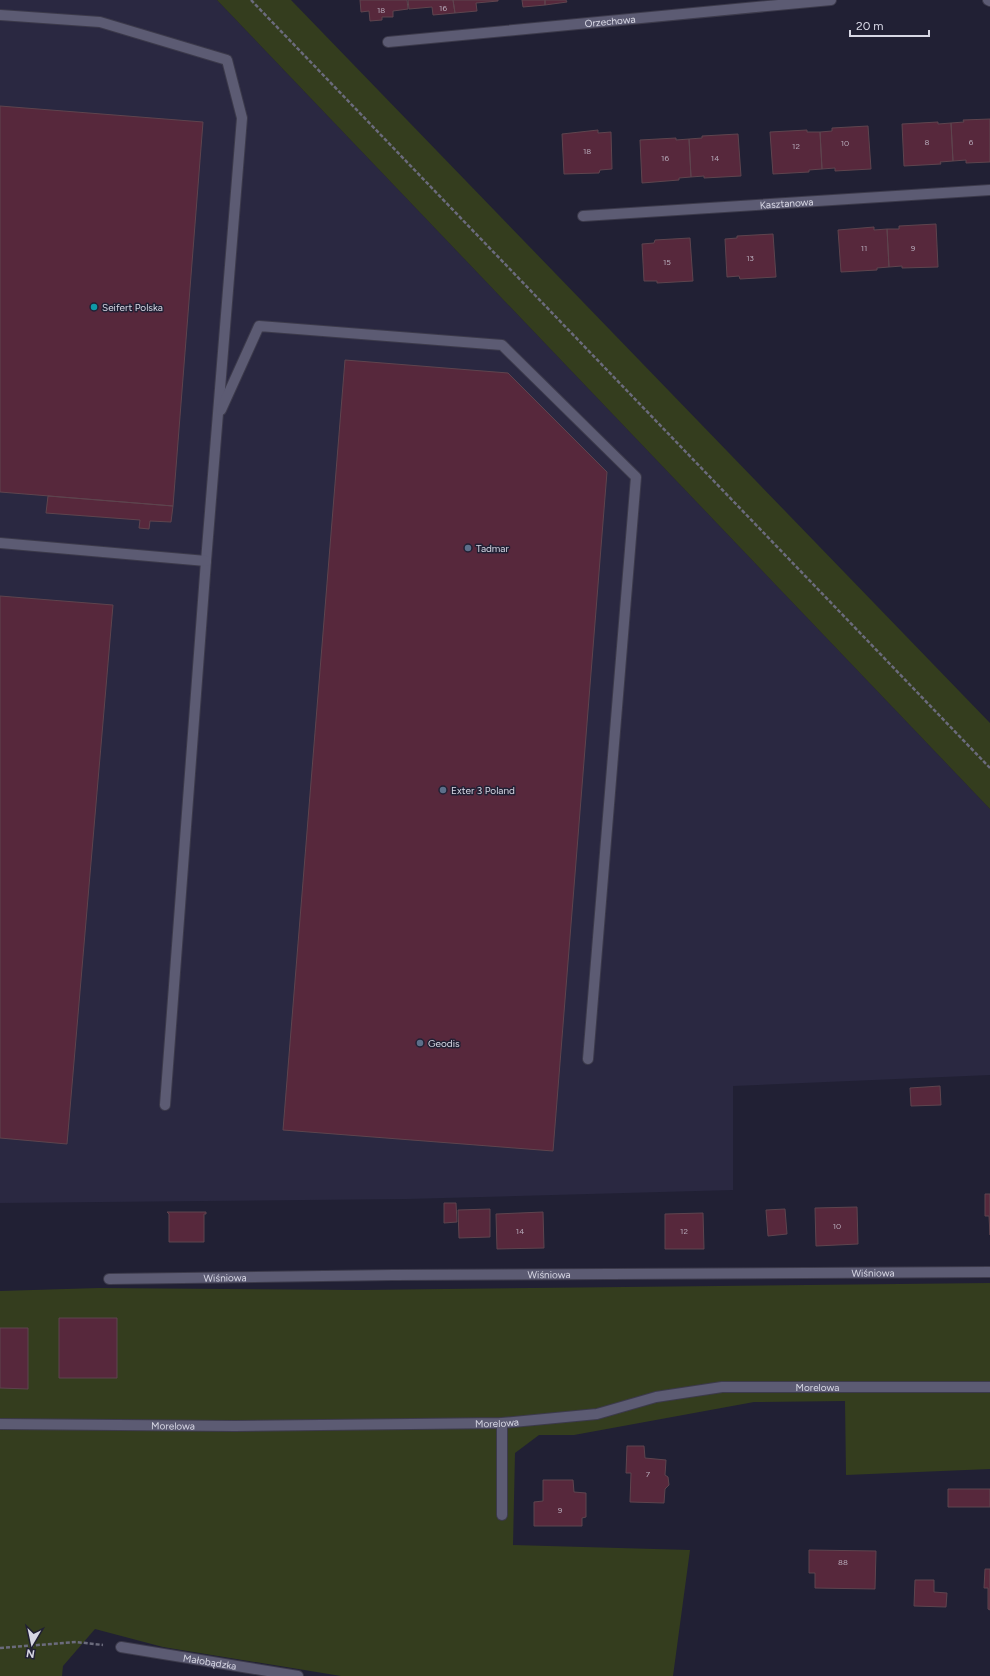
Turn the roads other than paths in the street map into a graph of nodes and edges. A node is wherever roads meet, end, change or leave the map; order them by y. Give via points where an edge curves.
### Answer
1 (831, 0) edge
2 (0, 15) edge
3 (388, 42) dead end
4 (990, 190) edge
5 (583, 216) dead end
6 (218, 416) junction
7 (0, 543) edge
8 (206, 561) junction
9 (588, 1059) dead end
10 (165, 1105) dead end
11 (990, 1272) edge
12 (108, 1279) dead end
13 (990, 1387) edge
14 (502, 1423) junction
15 (0, 1424) edge
16 (502, 1515) dead end
17 (121, 1647) road end
18 (298, 1676) edge

1 - 3 street, Orzechowa
2 - 6 street via 100,22 227,60 242,118
4 - 5 street, Kasztanowa
6 - 8 street
6 - 9 street via 260,326 502,345 636,477
7 - 8 street
8 - 10 street
11 - 12 street, Wiśniowa
13 - 14 street, Morelowa via 722,1386 656,1397 597,1414
14 - 15 street, Morelowa via 235,1426
14 - 16 street
17 - 18 street, Małobądzka

